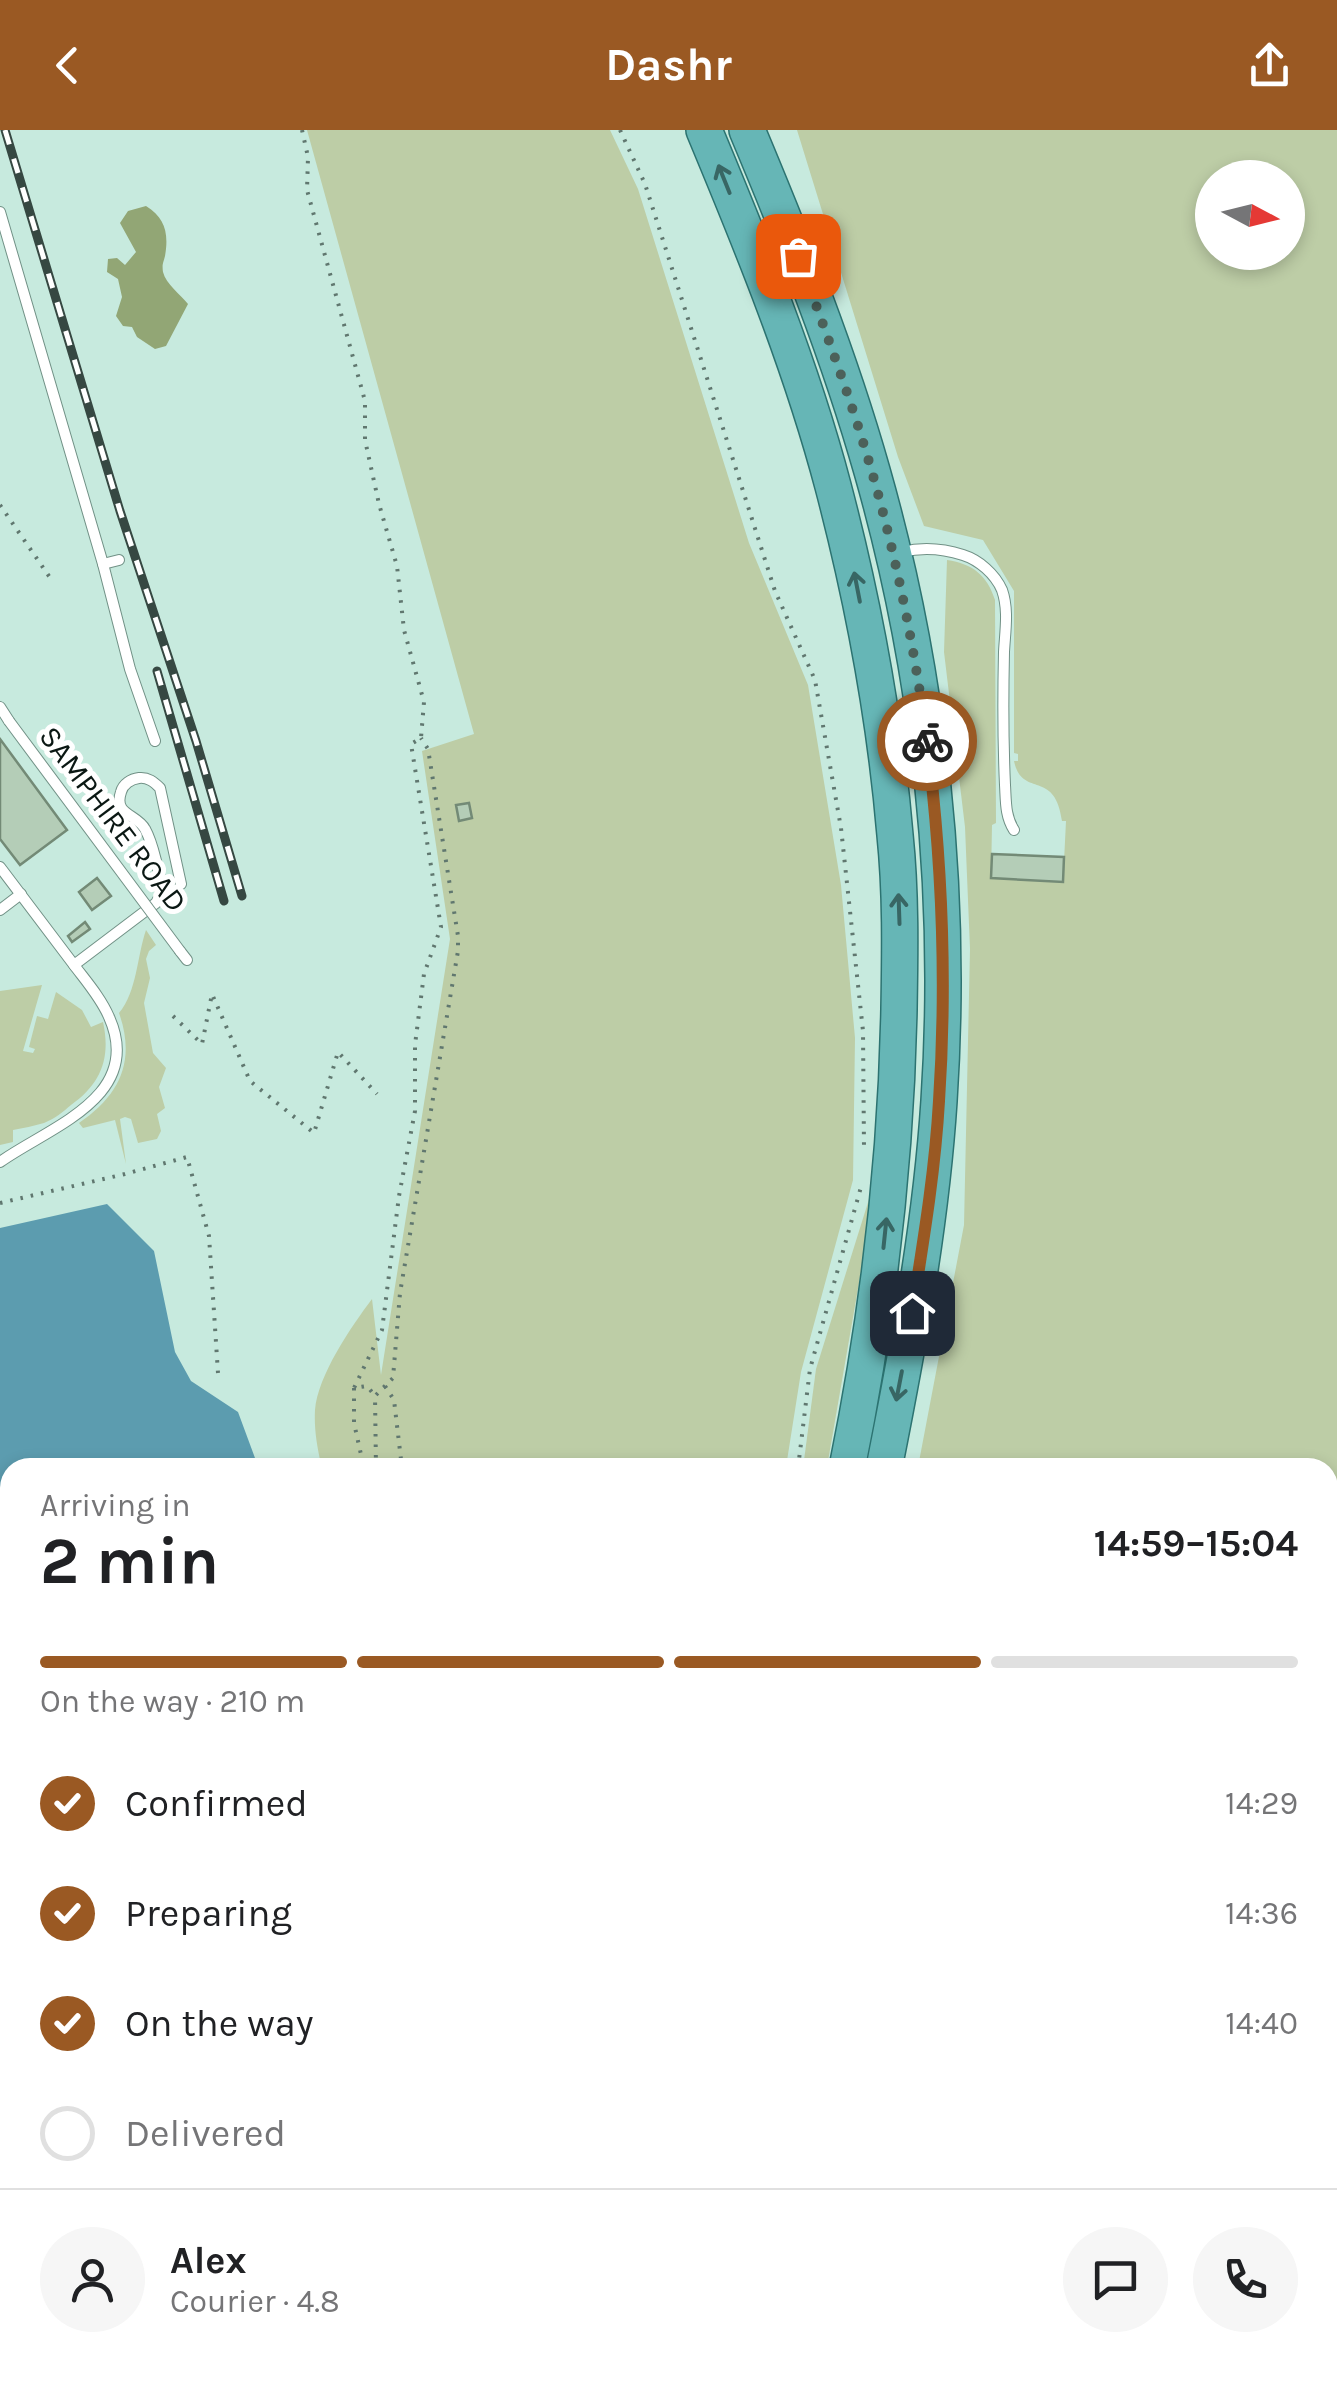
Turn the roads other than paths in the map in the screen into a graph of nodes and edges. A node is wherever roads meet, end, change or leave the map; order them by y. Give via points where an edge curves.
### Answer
1 (704, 130) edge
2 (747, 130) edge
3 (0, 212) edge
4 (892, 554) junction
5 (120, 560) dead end
6 (103, 564) junction
7 (0, 707) edge
8 (155, 741) dead end
9 (1014, 830) dead end
10 (0, 867) edge
11 (181, 884) dead end
12 (21, 894) junction
13 (0, 910) edge
14 (183, 956) dead end
15 (74, 965) junction
16 (0, 1162) edge
17 (849, 1458) edge
18 (886, 1458) edge

17 -> 1 highway via 878,1292 898,1080 900,908 889,773 832,482 752,246
2 - 4 highway via 844,383
3 - 6 lane
4 - 9 lane via 925,548 970,556 1002,590 1004,753
4 -> 18 highway via 921,696 938,840 943,995 929,1206
5 - 6 lane
6 - 8 lane
7 - 14 lane, SAMPHIRE ROAD, bridge
10 - 12 lane
11 - 15 lane via 160,788 135,778 122,787 119,803 144,827 162,892
12 - 13 lane
12 - 15 lane
15 - 16 lane via 112,1024 116,1055 108,1081 89,1106

